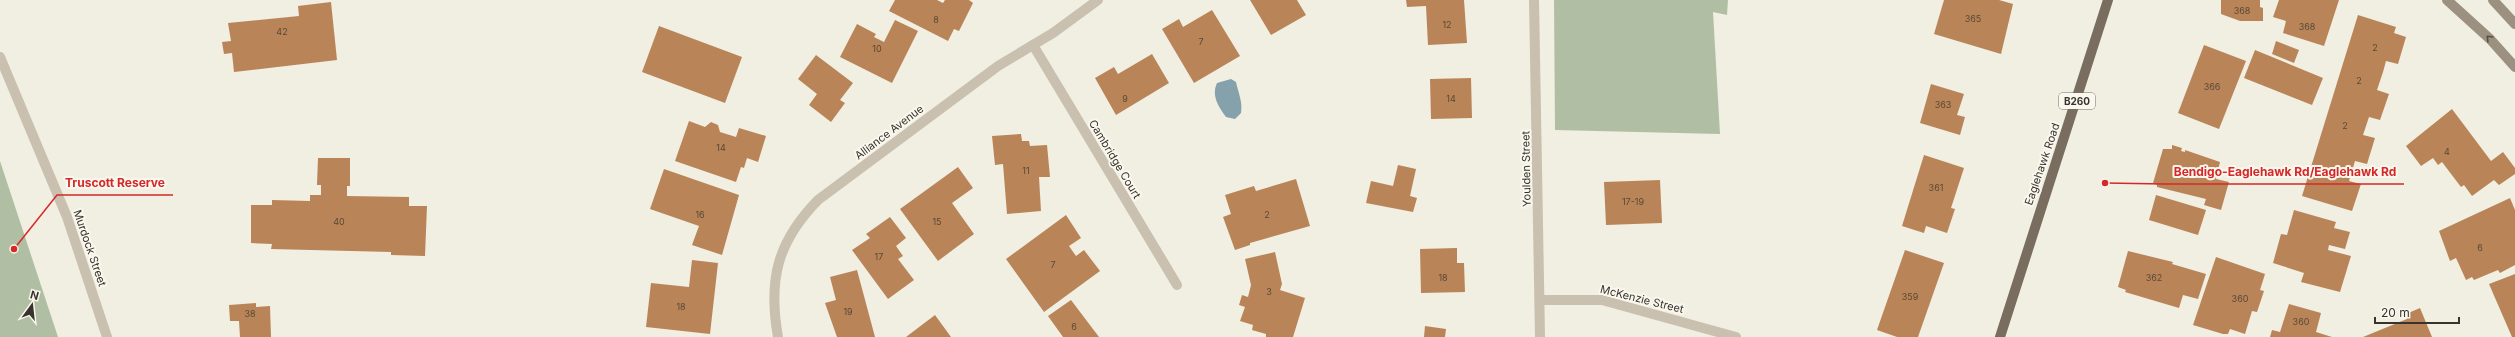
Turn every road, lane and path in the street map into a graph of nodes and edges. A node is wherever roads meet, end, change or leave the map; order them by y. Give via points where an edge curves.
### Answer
1 (1098, 0) edge
2 (1534, 0) edge
3 (2108, 0) edge
4 (2447, 0) edge
5 (2493, 0) edge
6 (2515, 24) edge
7 (1033, 45) junction
8 (0, 57) edge
9 (2515, 67) edge
10 (1177, 285) dead end
11 (1541, 300) junction
12 (107, 337) edge
13 (778, 337) edge
14 (1540, 337) edge
15 (1736, 337) edge
16 (2000, 337) edge

1 - 7 street, Alliance Avenue
2 - 11 street, Youlden Street
3 - 16 main road, Eaglehawk Road / B260
9 -> 4 main road via 2490,39
5 - 6 main road
7 - 10 street, Cambridge Court
7 - 13 street, Alliance Avenue via 973,85 818,200 805,213 785,246 774,280 773,298
8 - 12 street, Murdock Street via 67,217
11 - 14 street, Youlden Street
11 - 15 street, McKenzie Street via 1602,300

